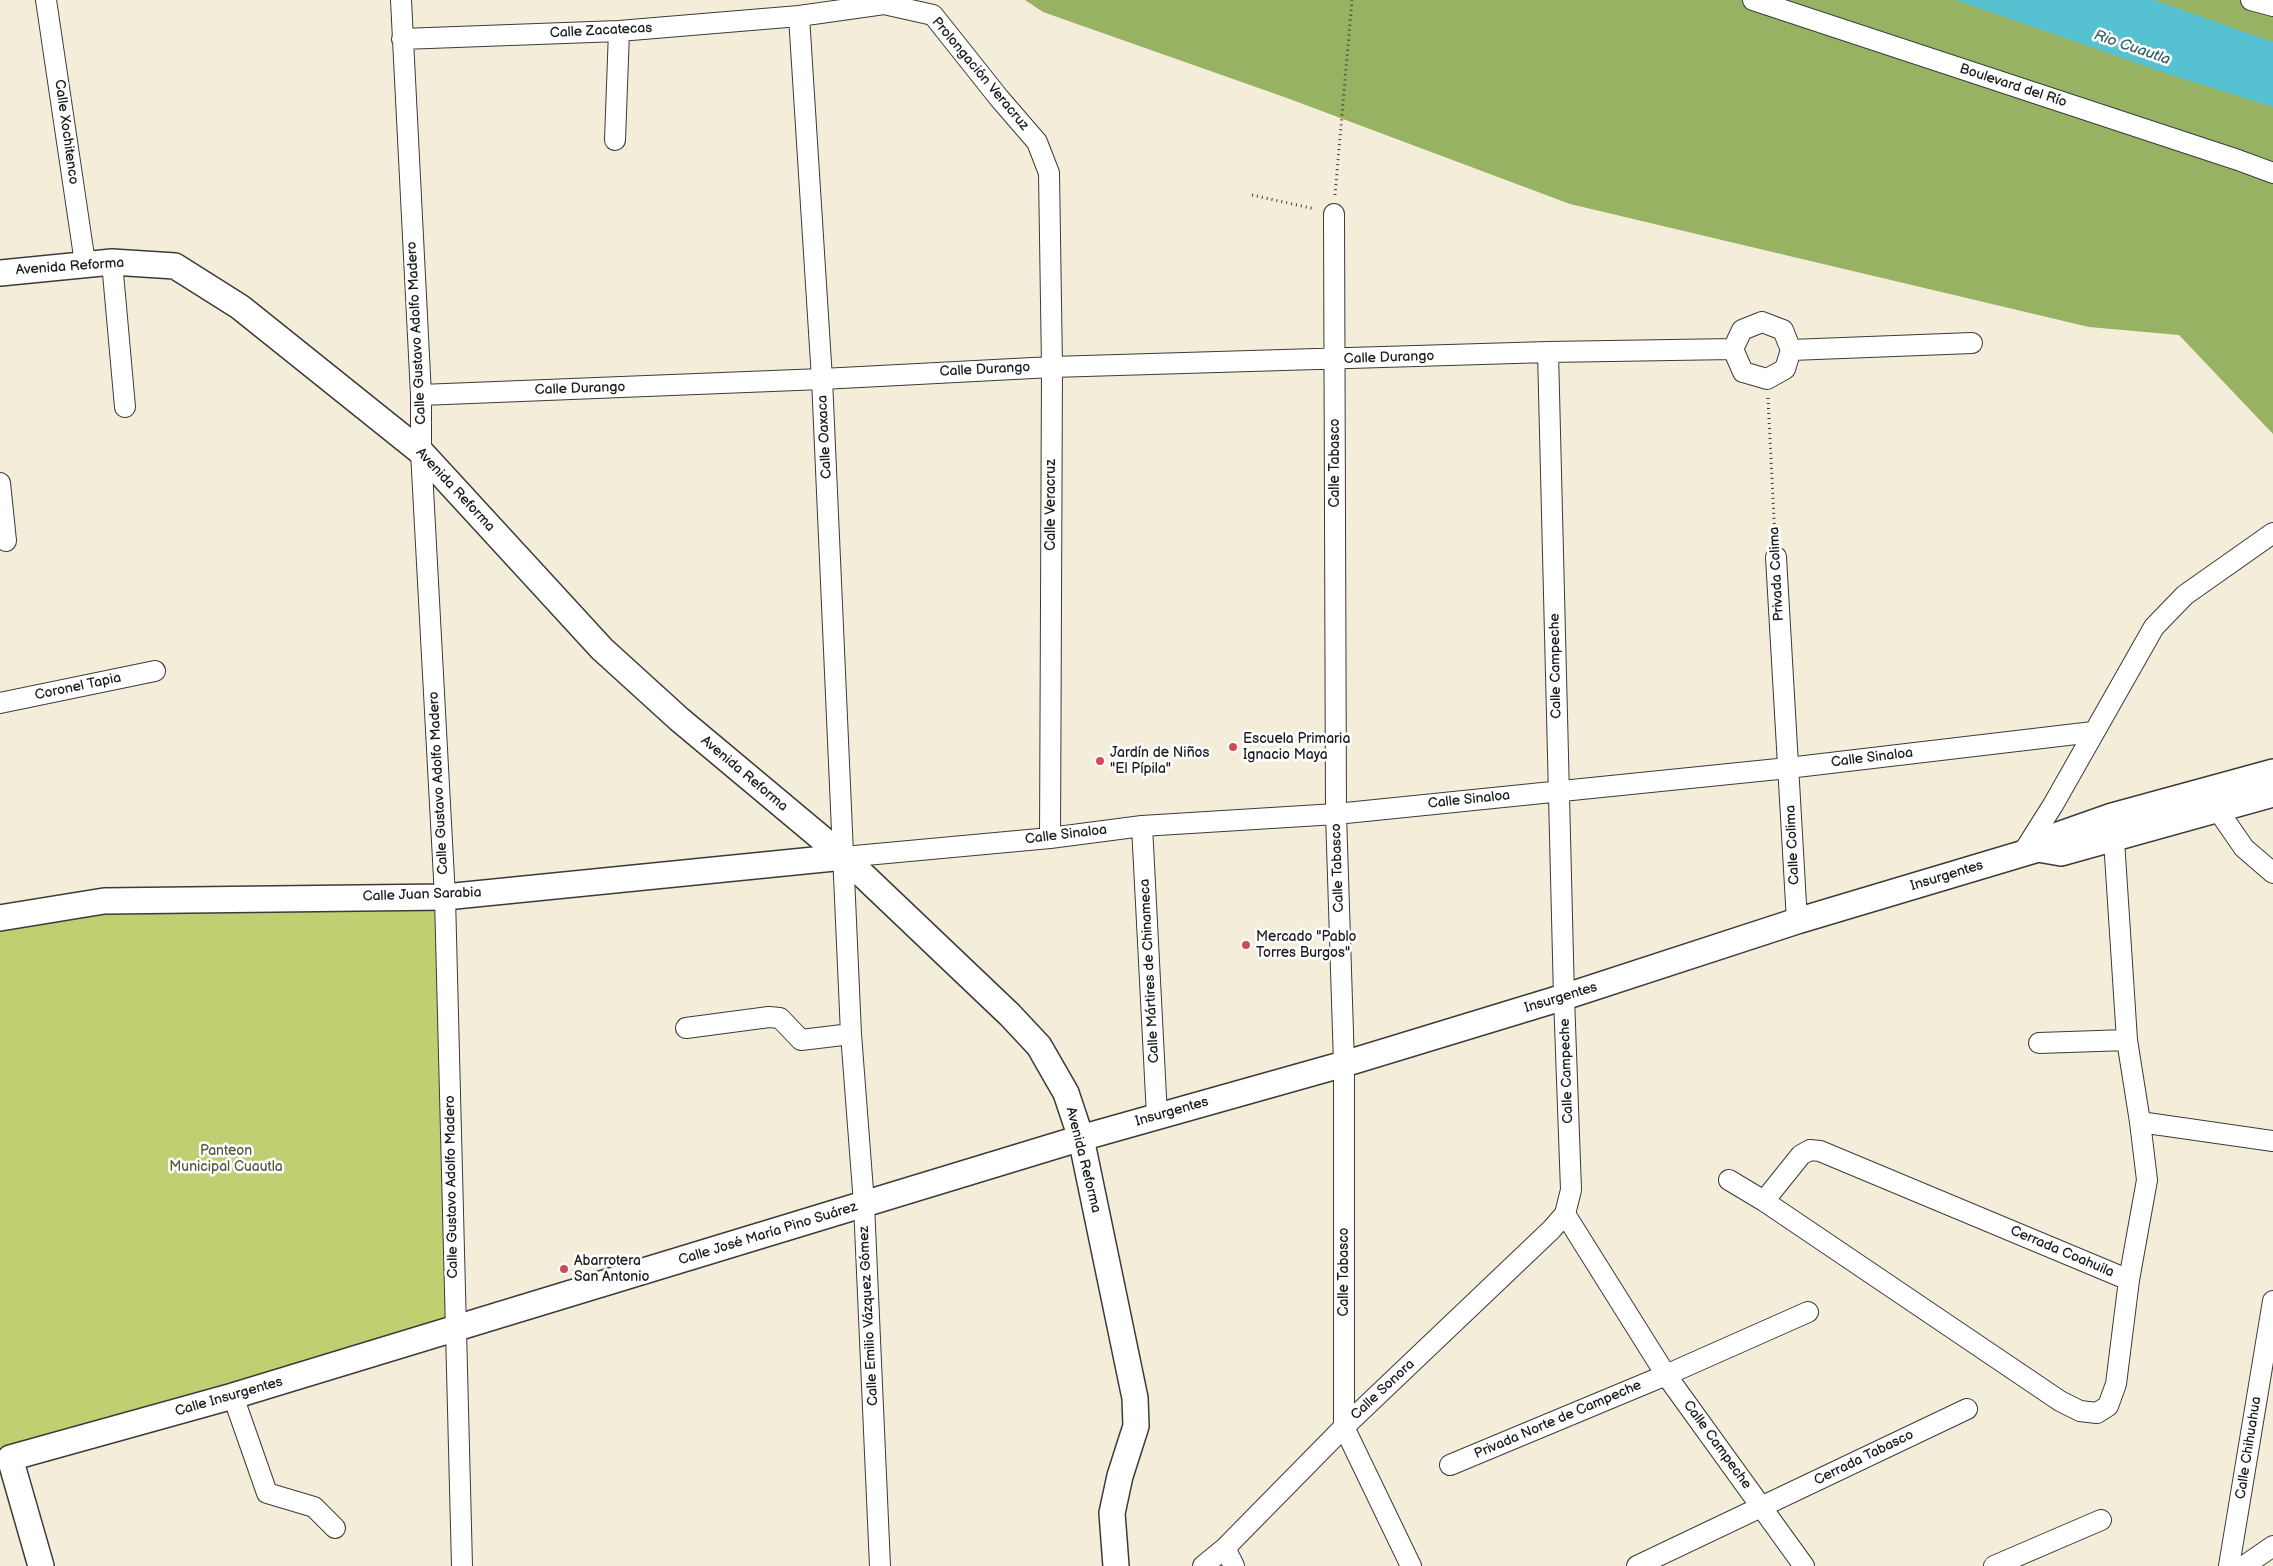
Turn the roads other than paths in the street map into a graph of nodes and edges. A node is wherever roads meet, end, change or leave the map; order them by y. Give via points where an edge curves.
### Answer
1 (46, 0) edge
2 (401, 0) edge
3 (1753, 0) edge
4 (2251, 0) edge
5 (2273, 6) edge
6 (799, 16) junction
7 (619, 31) junction
8 (402, 39) junction
9 (615, 140) dead end
10 (1049, 173) joint
11 (2273, 173) edge
12 (1334, 214) road end
13 (112, 262) junction
14 (85, 264) junction
15 (0, 272) edge
16 (1972, 343) dead end
17 (1733, 349) junction
18 (1791, 350) junction
19 (1548, 352) junction
20 (1335, 360) junction
21 (1052, 367) junction
22 (822, 379) junction
23 (421, 395) junction
24 (125, 407) dead end
25 (421, 452) junction
26 (0, 483) edge
27 (2273, 533) edge
28 (6, 541) dead end
29 (1776, 557) road end
30 (155, 671) dead end
31 (0, 703) edge
32 (2093, 732) junction
33 (1788, 768) junction
34 (2273, 772) edge
35 (1559, 791) junction
36 (2273, 794) edge
37 (2217, 808) junction
38 (1336, 814) junction
39 (1142, 826) junction
40 (2113, 827) junction
41 (1050, 838) junction
42 (2030, 852) junction
43 (844, 857) junction
44 (2273, 873) edge
45 (445, 897) junction
46 (0, 918) edge
47 (1797, 921) junction
48 (1564, 997) junction
49 (686, 1028) dead end
50 (851, 1034) junction
51 (2127, 1040) junction
52 (2039, 1043) dead end
53 (1344, 1064) junction
54 (1158, 1116) junction
55 (2140, 1122) junction
56 (1081, 1138) junction
57 (2273, 1141) edge
58 (1729, 1180) dead end
59 (1764, 1201) junction
60 (864, 1204) junction
61 (1565, 1214) junction
62 (2129, 1280) junction
63 (2273, 1301) edge
64 (1808, 1312) dead end
65 (456, 1330) junction
66 (1666, 1375) junction
67 (234, 1396) junction
68 (1967, 1409) dead end
69 (1344, 1426) junction
70 (5, 1459) edge
71 (1450, 1465) dead end
72 (1762, 1508) junction
73 (2101, 1520) dead end
74 (335, 1528) dead end
75 (1225, 1548) junction
76 (2271, 1549) edge
77 (40, 1566) edge
78 (462, 1566) edge
79 (880, 1566) edge
80 (1116, 1566) edge
81 (1202, 1566) edge
82 (1234, 1566) edge
83 (1411, 1566) edge
84 (1637, 1566) edge
85 (1804, 1566) edge
86 (1994, 1566) edge
87 (2229, 1566) edge
88 (2244, 1566) edge

1 - 14 street, Calle Xochitenco
2 - 8 street, Calle Gustavo Adolfo Madero
3 - 11 street, Boulevard del Río
4 - 5 street
6 - 7 street, Calle Zacatecas
6 - 10 street, Prolongación Veracruz via 884,4 933,15 1037,142
6 - 22 street, Calle Oaxaca
7 - 8 street, Calle Zacatecas
7 - 9 street
8 - 23 street, Calle Gustavo Adolfo Madero
10 - 21 street, Calle Veracruz
12 - 20 street, Calle Tabasco
13 - 14 street, Avenida Reforma
13 - 24 street
13 - 25 street, Avenida Reforma via 176,266 240,307
14 - 15 street, Avenida Reforma
16 - 18 street
17 - 18 street via 1742,330 1762,322 1783,330
17 - 18 street via 1743,372 1767,379 1785,370
17 - 19 street, Calle Durango
19 - 20 street, Calle Durango
19 - 35 street, Calle Campeche
20 - 21 street, Calle Durango
20 - 38 street, Calle Tabasco
21 - 22 street, Calle Durango
21 - 41 street, Calle Veracruz
22 - 23 street, Calle Durango
22 - 43 street, Calle Oaxaca
23 - 25 street, Calle Gustavo Adolfo Madero
25 - 43 street, Avenida Reforma via 602,649 679,719
25 - 45 street, Calle Gustavo Adolfo Madero
26 - 28 street
27 - 32 street via 2185,595 2154,627
29 - 33 street, Privada Colima
30 - 31 street, Coronel Tapia
32 - 33 street, Calle Sinaloa
32 - 42 street
33 - 35 street, Calle Sinaloa
33 - 47 street, Calle Colima
34 - 40 street, Insurgentes
35 - 38 street, Calle Sinaloa
35 - 48 street, Calle Campeche
36 - 37 street, Insurgentes
37 - 40 street, Insurgentes
37 - 44 street via 2244,848
38 - 39 street, Calle Sinaloa
38 - 53 street, Calle Tabasco
39 - 41 street, Calle Sinaloa
39 - 54 street, Calle Mártires de Chinameca
40 - 42 street, Insurgentes via 2058,835
40 - 51 street
41 - 43 street, Calle Sinaloa
42 - 47 street, Insurgentes
43 - 45 street, Calle Juan Sarabia
43 - 50 street, Calle Emilio Vázquez Gómez
43 - 56 street, Avenida Reforma via 1039,1046 1066,1093
45 - 46 street, Calle Juan Sarabia via 104,901
45 - 65 street, Calle Gustavo Adolfo Madero
47 - 48 street, Insurgentes
48 - 53 street, Insurgentes
48 - 61 street, Calle Campeche via 1571,1190
49 - 50 street via 769,1017 780,1018 801,1040
50 - 60 street, Calle Emilio Vázquez Gómez
51 - 52 street
51 - 55 street
53 - 54 street, Insurgentes
53 - 69 street, Calle Tabasco
54 - 56 street, Insurgentes
55 - 57 street
55 - 62 street via 2147,1180
56 - 60 street, Calle José María Pino Suárez
56 - 80 street, Avenida Reforma via 1135,1398 1136,1426 1112,1513
58 - 59 street, Cerrada Coahuila
59 - 62 street, Cerrada Coahuila via 1801,1155 1810,1150 1820,1151
59 - 62 street, Cerrada Coahuila via 2060,1401 2080,1411 2097,1413 2108,1406 2116,1384
60 - 65 street, Calle José María Pino Suárez
60 - 79 street, Calle Emilio Vázquez Gómez
61 - 66 street, Calle Campeche
61 - 69 street, Calle Sonora
63 - 87 street, Calle Chihuahua
64 - 66 street, Privada Norte de Campeche
65 - 67 street, Calle Insurgentes
65 - 78 street, Calle Gustavo Adolfo Madero
66 - 71 street, Privada Norte de Campeche
66 - 72 street, Calle Campeche
67 - 70 street, Calle Insurgentes
67 - 74 street via 267,1493 314,1507
68 - 72 street, Cerrada Tabasco
69 - 75 street, Calle Sonora
69 - 83 street, Calle Tabasco
70 - 77 street
72 - 84 street, Cerrada Tabasco
72 - 85 street, Calle Campeche
73 - 86 street
75 - 81 street, Calle Sonora
75 - 82 street
76 - 88 street

